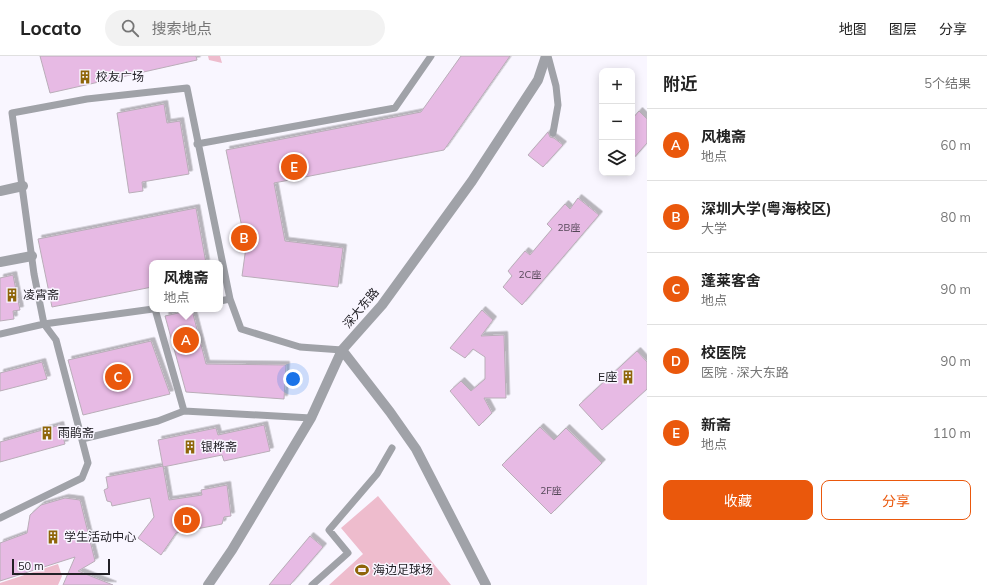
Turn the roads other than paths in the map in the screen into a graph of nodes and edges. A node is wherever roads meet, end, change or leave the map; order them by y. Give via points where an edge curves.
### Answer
1 (431, 56) edge
2 (547, 56) edge
3 (553, 133) dead end
4 (197, 144) junction
5 (24, 186) junction
6 (0, 191) edge
7 (32, 256) junction
8 (222, 260) edge
9 (0, 262) edge
10 (223, 266) edge
11 (230, 299) junction
12 (223, 300) edge
13 (149, 310) edge
14 (155, 312) edge
15 (44, 324) junction
16 (0, 334) edge
17 (342, 350) junction
18 (184, 411) junction
19 (311, 418) junction
20 (82, 439) junction
21 (392, 448) dead end
22 (0, 518) edge
23 (208, 585) edge
24 (312, 585) edge
25 (486, 585) edge

1 - 4 lane via 395,108
2 - 3 lane via 556,86 558,105
2 - 17 street, 深大东路 via 538,80 472,181 382,306
4 - 5 lane via 187,88 87,99 12,113
4 - 8 lane
5 - 6 street
5 - 7 lane
7 - 9 street
7 - 15 lane
10 - 11 lane
11 - 12 lane
11 - 17 lane via 241,329 300,347
13 - 15 lane
14 - 18 lane
15 - 16 lane
15 - 20 lane via 56,340
17 - 19 street, 深大东路
17 - 25 street via 403,430 427,469
18 - 19 lane
18 - 20 lane via 158,421
19 - 23 street, 深大东路 via 232,550
20 - 22 lane via 88,462 82,478
21 - 24 lane via 377,474 329,530 348,553

